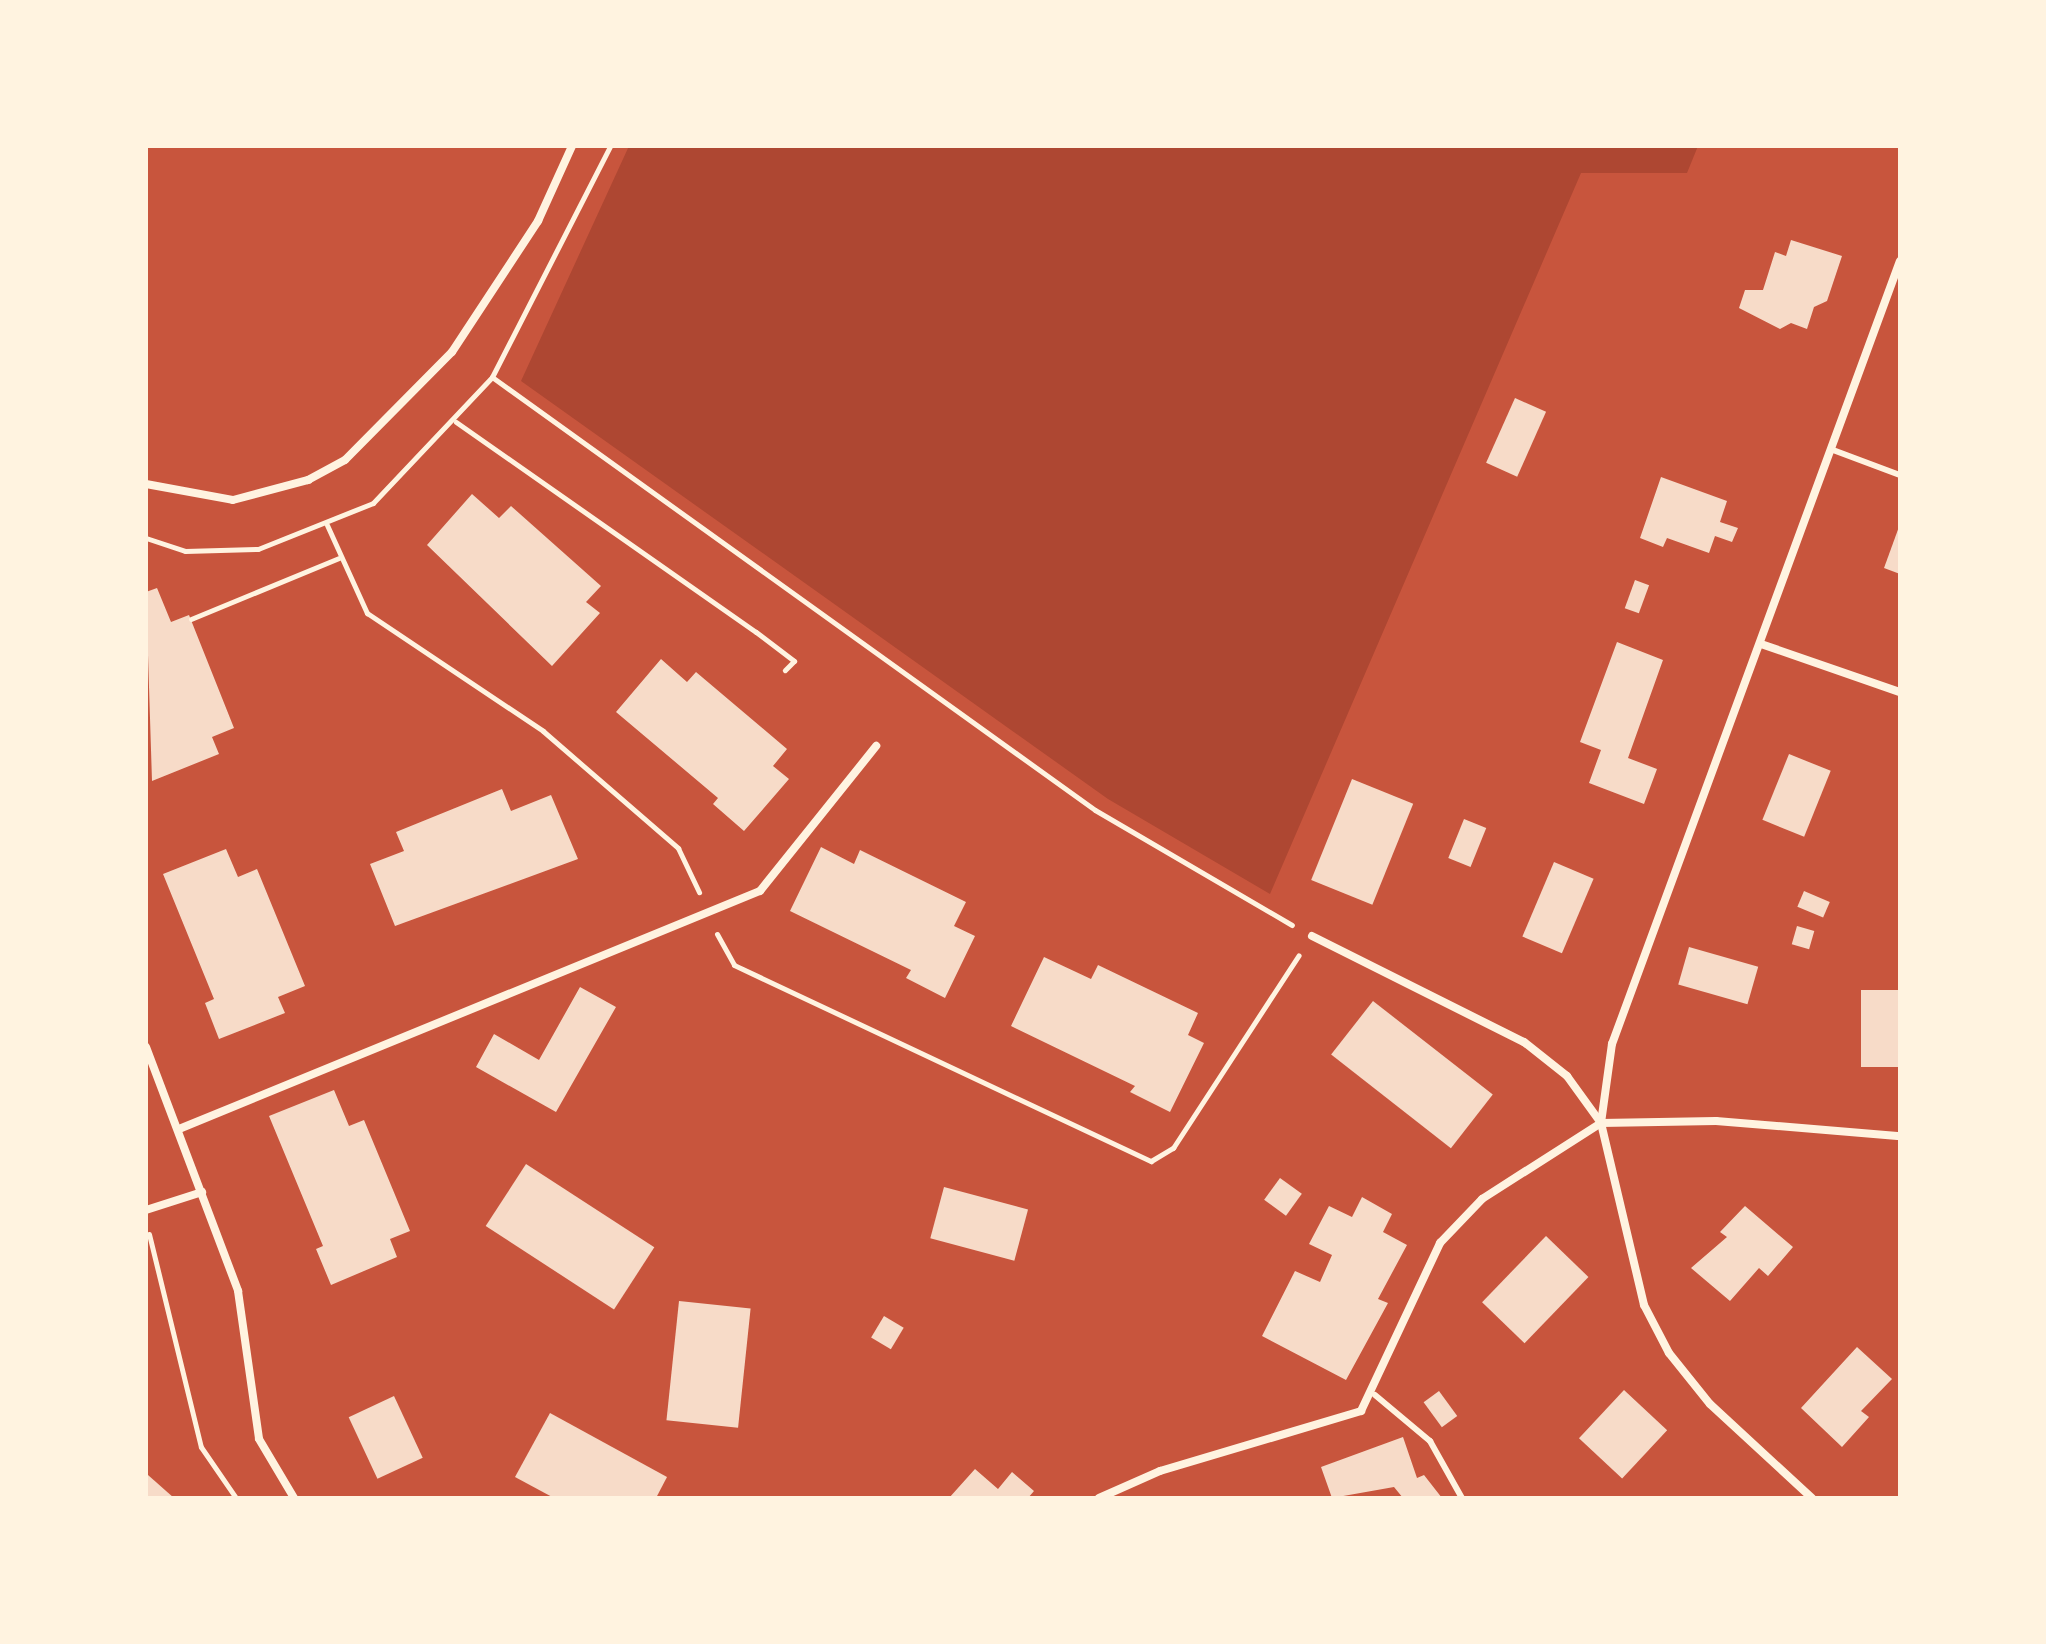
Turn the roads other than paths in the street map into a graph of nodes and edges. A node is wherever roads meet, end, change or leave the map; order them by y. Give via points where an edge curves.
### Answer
1 (572, 146) edge
2 (1900, 261) edge
3 (1833, 450) junction
4 (1900, 475) edge
5 (146, 484) edge
6 (1761, 644) junction
7 (1900, 692) edge
8 (876, 746) dead end
9 (1312, 936) road end
10 (146, 1047) edge
11 (1601, 1123) junction
12 (179, 1129) junction
13 (1900, 1136) edge
14 (202, 1192) junction
15 (146, 1210) edge
16 (1375, 1395) junction
17 (294, 1498) edge
18 (1099, 1498) edge
19 (1462, 1498) edge
20 (1812, 1498) edge

1 - 5 street via 538,221 452,352 345,460 308,480 233,500
2 - 3 street
3 - 4 lane
3 - 6 street
6 - 7 street
6 - 11 street via 1612,1044
8 - 12 street via 767,884
9 - 11 street via 1524,1042 1567,1076
10 - 12 street
11 - 13 street via 1716,1121
11 - 16 street via 1482,1199 1440,1243 1406,1305
11 - 20 street via 1640,1292 1658,1333 1710,1404
12 - 14 street
14 - 15 street
14 - 17 street via 238,1291 259,1439
16 - 18 street via 1345,1420 1204,1457
16 - 19 lane via 1430,1441

